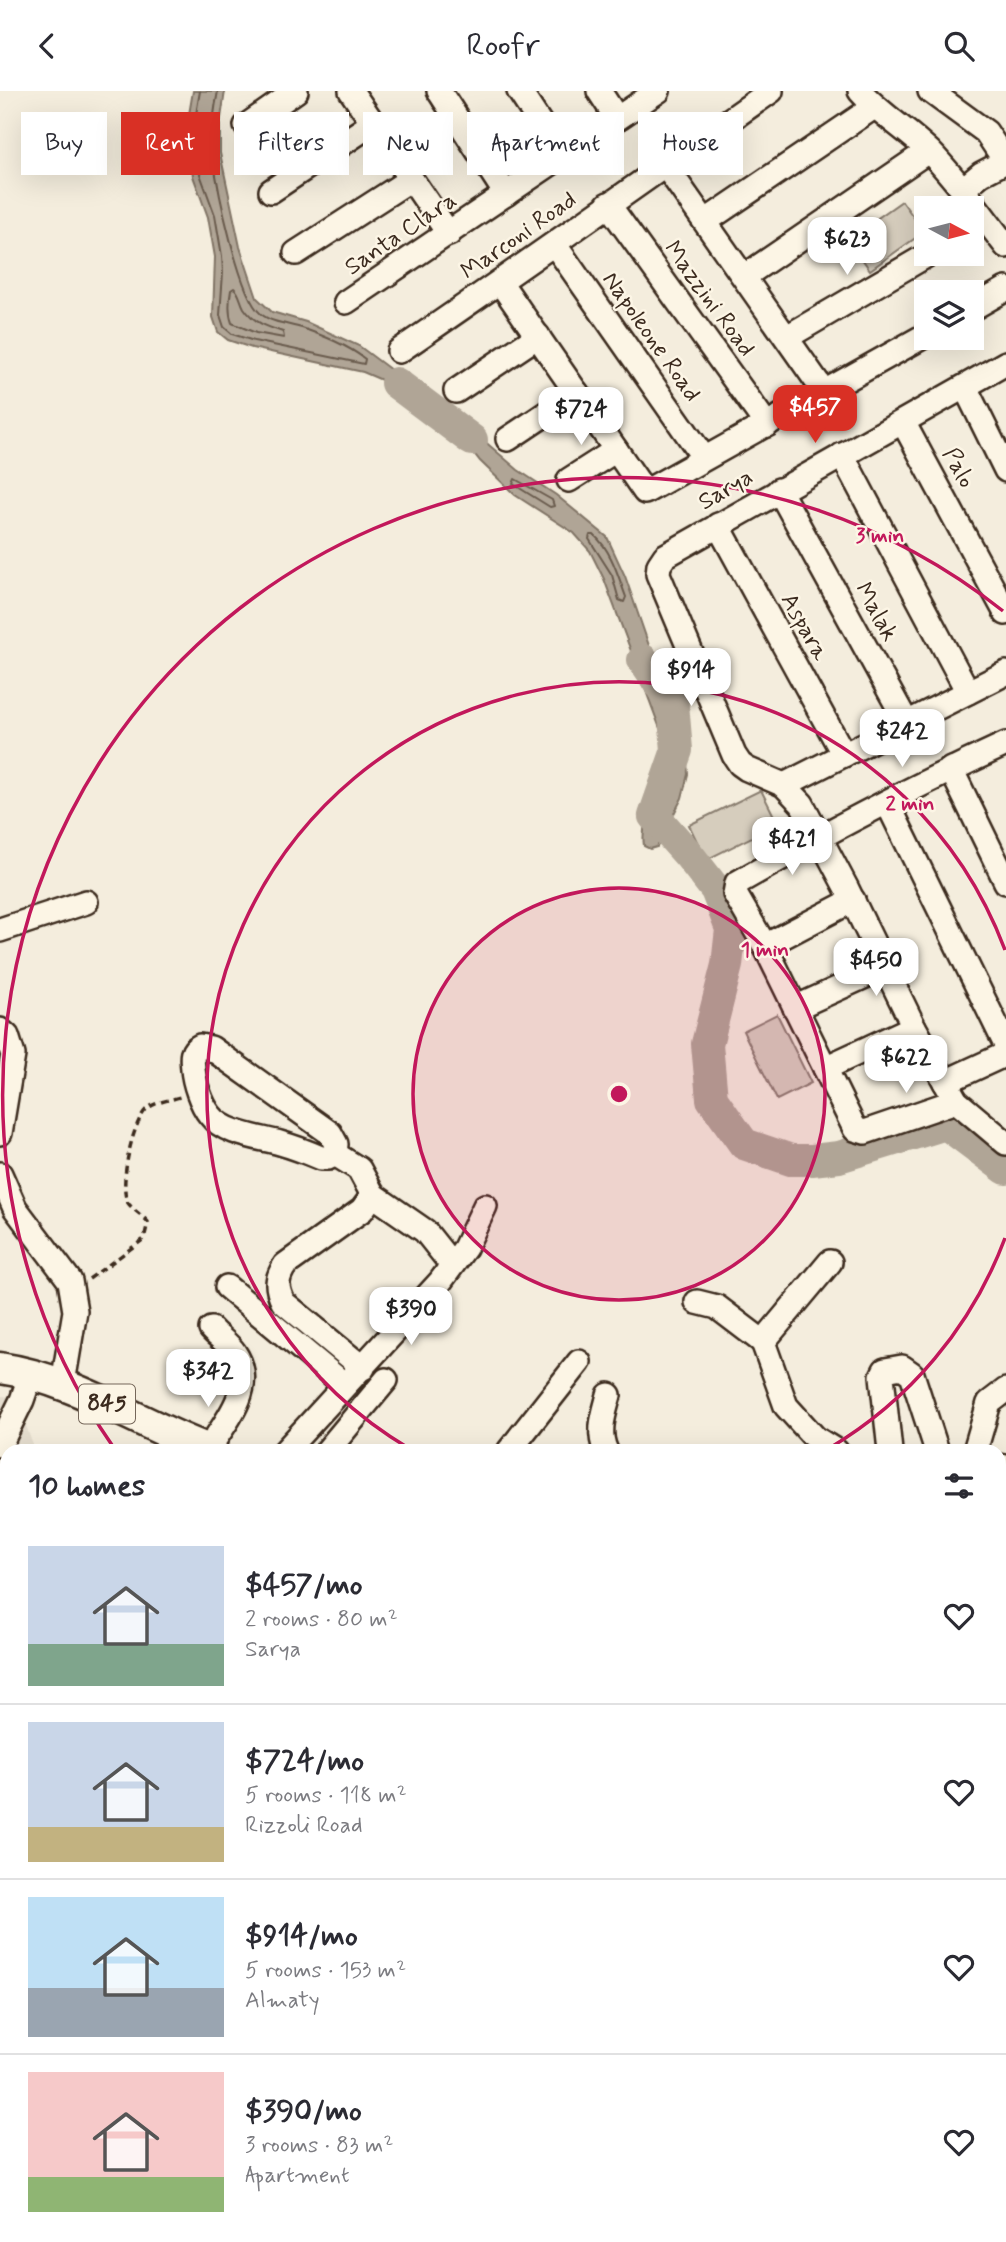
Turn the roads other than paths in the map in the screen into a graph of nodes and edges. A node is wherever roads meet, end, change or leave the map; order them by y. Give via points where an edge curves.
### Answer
1 (296, 91) edge
2 (351, 91) edge
3 (439, 91) edge
4 (519, 91) edge
5 (599, 91) edge
6 (658, 91) edge
7 (771, 91) edge
8 (930, 91) edge
9 (867, 99) edge
10 (266, 112) edge
11 (365, 112) edge
12 (533, 112) edge
13 (613, 112) edge
14 (624, 112) edge
15 (741, 112) edge
16 (363, 130) edge
17 (928, 151) junction
18 (1006, 162) edge
19 (408, 175) edge
20 (533, 175) edge
21 (650, 175) edge
22 (672, 175) edge
23 (411, 179) junction
24 (963, 189) junction
25 (271, 191) dead end
26 (506, 194) junction
27 (966, 196) edge
28 (608, 204) junction
29 (706, 221) junction
30 (984, 228) edge
31 (449, 234) junction
32 (555, 245) junction
33 (1006, 246) edge
34 (296, 253) dead end
35 (914, 263) edge
36 (745, 276) junction
37 (500, 282) junction
38 (1006, 289) edge
39 (346, 302) dead end
40 (984, 302) edge
41 (538, 335) junction
42 (787, 337) junction
43 (914, 342) edge
44 (399, 351) dead end
45 (1006, 363) edge
46 (965, 387) junction
47 (456, 391) dead end
48 (578, 393) junction
49 (825, 393) junction
50 (903, 422) junction
51 (767, 425) junction
52 (508, 439) dead end
53 (616, 450) junction
54 (842, 455) junction
55 (1003, 457) edge
56 (704, 458) junction
57 (569, 480) dead end
58 (779, 490) junction
59 (718, 524) junction
60 (1006, 613) edge
61 (1006, 673) edge
62 (968, 692) junction
63 (907, 723) junction
64 (1006, 744) edge
65 (844, 755) junction
66 (951, 769) junction
67 (784, 785) junction
68 (887, 802) junction
69 (818, 837) junction
70 (1006, 882) edge
71 (853, 900) junction
72 (86, 902) dead end
73 (0, 930) edge
74 (765, 946) junction
75 (885, 967) junction
76 (795, 1008) junction
77 (914, 1027) junction
78 (0, 1030) edge
79 (1006, 1045) edge
80 (1006, 1054) edge
81 (825, 1068) junction
82 (950, 1091) junction
83 (0, 1133) edge
84 (1003, 1138) edge
85 (335, 1154) junction
86 (0, 1174) edge
87 (373, 1195) junction
88 (485, 1206) dead end
89 (830, 1262) dead end
90 (452, 1265) junction
91 (227, 1287) dead end
92 (697, 1302) dead end
93 (211, 1329) dead end
94 (763, 1342) junction
95 (579, 1362) dead end
96 (0, 1368) edge
97 (363, 1368) junction
98 (31, 1374) junction
99 (386, 1380) dead end
100 (63, 1384) junction
101 (345, 1385) junction
102 (1006, 1390) edge
103 (609, 1395) dead end
104 (0, 1444) edge
105 (194, 1444) edge
106 (214, 1444) edge
107 (291, 1444) edge
108 (333, 1444) edge
109 (515, 1444) edge
110 (603, 1444) edge
111 (825, 1444) edge
112 (889, 1444) edge
113 (935, 1444) edge
114 (977, 1444) edge

1 - 10 street
2 - 11 street
3 - 26 street
4 - 12 street
5 - 13 street
6 - 14 street, Santa Clara
7 - 15 street, Marconi Road
8 - 18 street via 986,132
9 - 17 street
9 - 29 street
16 - 25 street
17 - 24 street
17 - 36 street
18 - 24 street
19 - 23 street
20 - 26 street, Santa Clara
21 - 28 street, Marconi Road
22 - 29 street
23 - 31 street
23 - 34 street
24 - 27 street
26 - 31 street, Santa Clara
28 - 32 street, Marconi Road
28 - 51 street, Mazzini Road
29 - 36 street
30 - 33 street
31 - 39 street, Santa Clara
32 - 37 street, Marconi Road
32 - 56 street, Napoleone Road
35 - 42 street
36 - 42 street
37 - 41 street
37 - 44 street, Marconi Road
38 - 40 street
41 - 47 street
41 - 48 street
42 - 49 street
43 - 49 street
45 - 46 street, Sarya
46 - 50 street, Sarya
46 - 55 street
48 - 52 street
48 - 53 street
49 - 51 street
50 - 54 street, Sarya
50 - 60 street, Palo
51 - 56 street
53 - 56 street via 645,492
53 - 57 street
54 - 58 street, Sarya
54 - 62 street
58 - 59 street, Sarya
58 - 63 street, Malak
59 - 65 street, Aspara
59 - 67 street, Sarya via 665,556 659,565 661,582 734,755 747,769
61 - 62 street
62 - 63 street
63 - 65 street
64 - 66 street
65 - 67 street
66 - 68 street
66 - 70 street
67 - 69 street via 802,804
68 - 69 street
68 - 79 street
69 - 71 street
69 - 74 street via 737,883 735,894
71 - 74 street
71 - 75 street
72 - 73 street
74 - 76 street
75 - 76 street
75 - 77 street
76 - 81 street
77 - 81 street
77 - 82 street
78 - 83 street via 13,1055
80 - 82 street
81 - 82 street via 859,1131
82 - 84 street
85 - 85 street via 336,1143 330,1133 211,1048 194,1048 194,1078 210,1115 256,1138 321,1158
85 - 87 street via 359,1168
86 - 100 street via 15,1208 70,1281 75,1311
87 - 90 street via 425,1231
87 - 97 street via 362,1210 285,1265 276,1288 283,1302
88 - 90 street
89 - 94 street
90 - 97 street
91 - 101 street
92 - 94 street via 716,1307
93 - 106 street via 233,1350 242,1366 244,1384
94 - 111 street via 786,1405
95 - 109 street
96 - 98 main road, 845
97 - 101 street
98 - 100 main road, 845
98 - 104 street
99 - 108 street
100 - 105 main road, 845
101 - 107 street
102 - 114 street via 989,1403
103 - 110 street via 601,1424
112 - 113 street via 882,1376 885,1370 902,1367 912,1374

